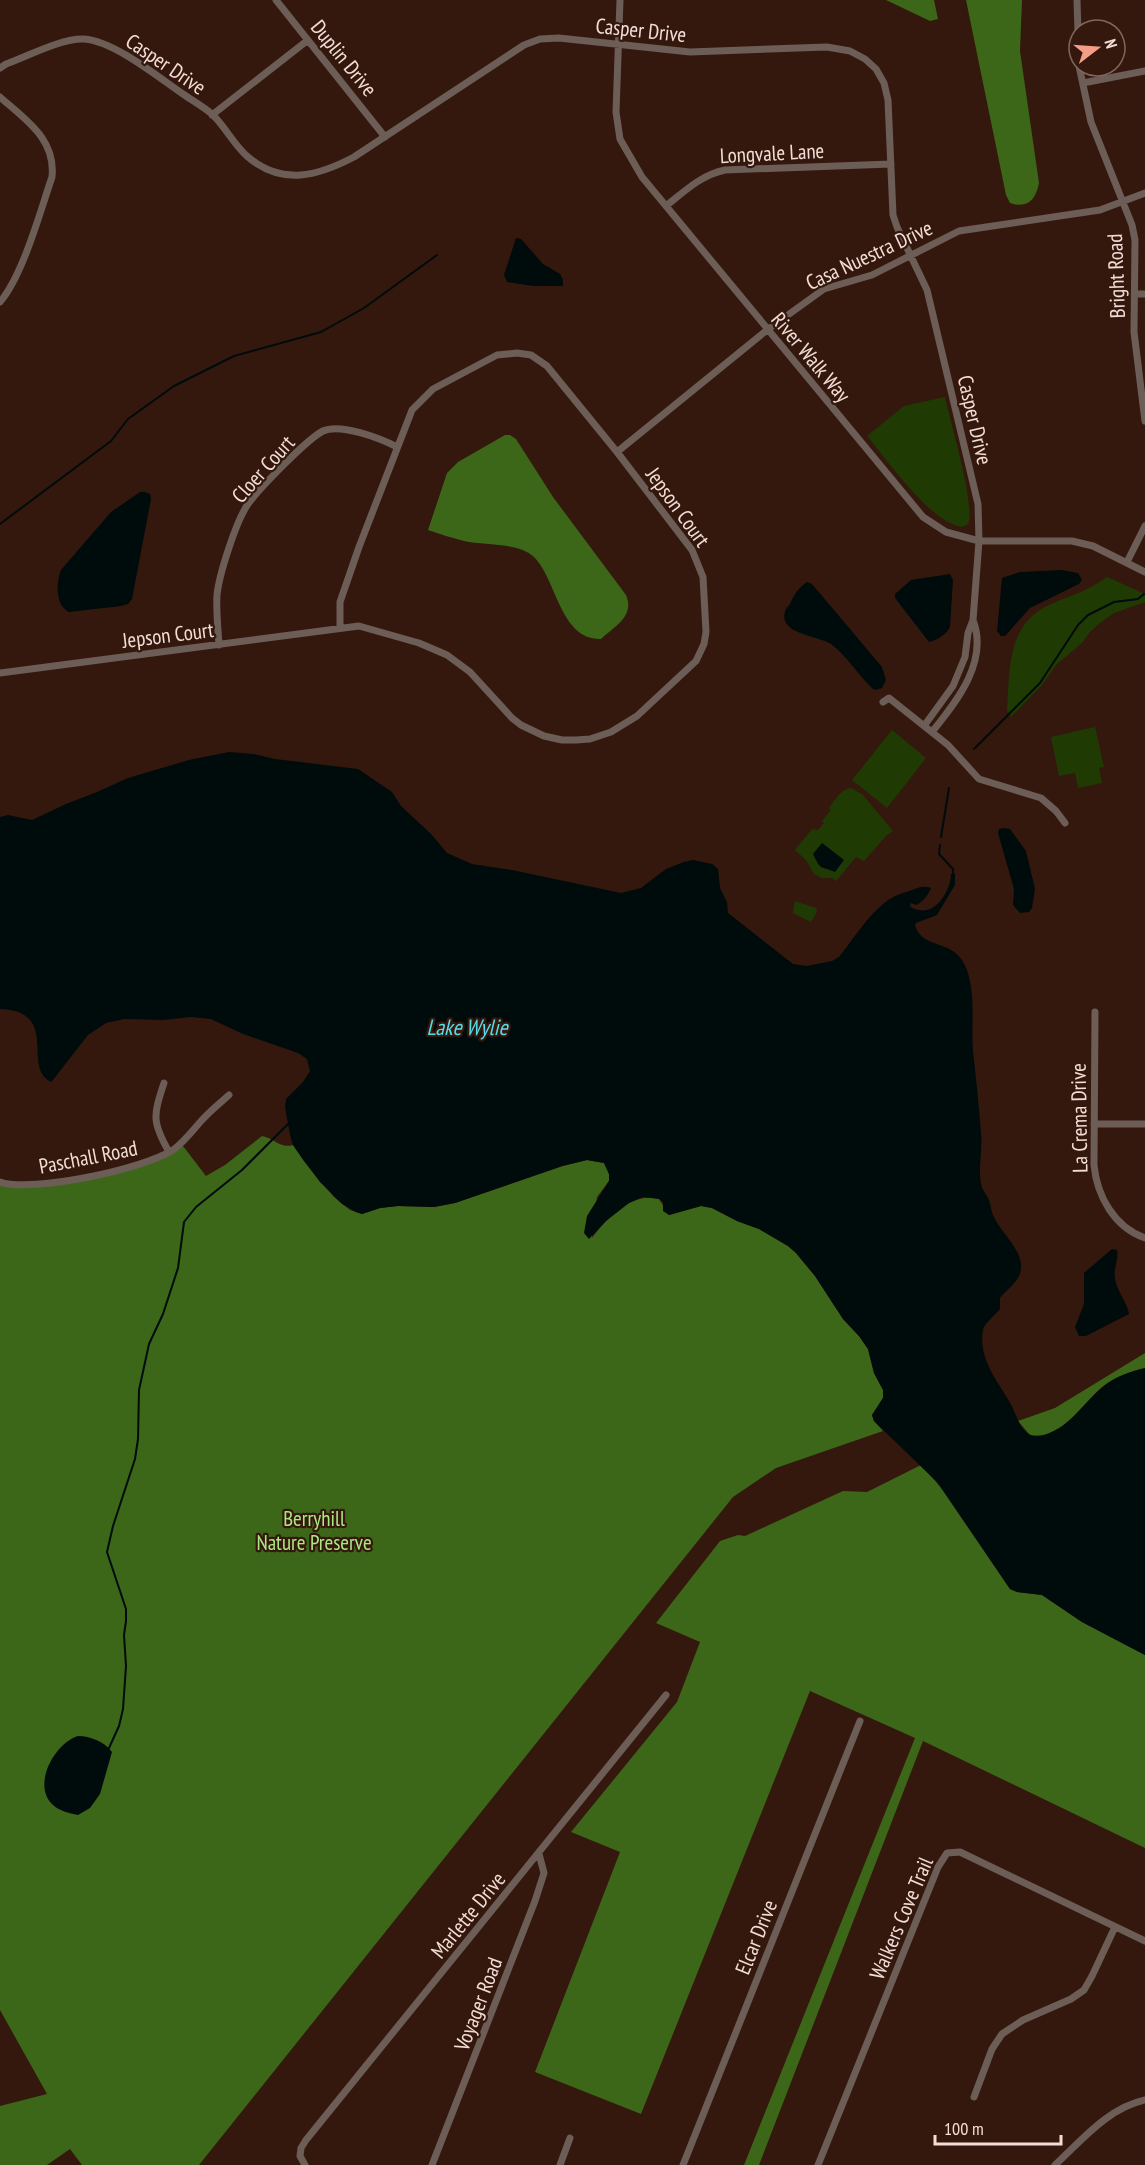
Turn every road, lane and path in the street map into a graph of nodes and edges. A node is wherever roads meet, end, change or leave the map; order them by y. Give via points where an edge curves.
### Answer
1 (276, 0) edge
2 (620, 0) edge
3 (1077, 0) edge
4 (1078, 18) edge
5 (308, 40) junction
6 (618, 45) junction
7 (0, 68) edge
8 (1145, 70) edge
9 (1082, 78) edge
10 (1083, 83) junction
11 (0, 97) edge
12 (212, 115) junction
13 (385, 137) junction
14 (891, 164) junction
15 (1145, 193) edge
16 (1122, 202) junction
17 (666, 206) junction
18 (911, 256) junction
19 (1134, 294) junction
20 (1145, 294) edge
21 (0, 302) edge
22 (767, 330) junction
23 (1145, 420) edge
24 (397, 447) junction
25 (616, 452) junction
26 (1145, 526) edge
27 (979, 541) junction
28 (1127, 562) junction
29 (1145, 572) edge
30 (973, 620) junction
31 (340, 628) junction
32 (219, 645) junction
33 (0, 673) edge
34 (884, 702) dead end
35 (924, 726) junction
36 (932, 732) junction
37 (1065, 823) dead end
38 (1095, 1012) dead end
39 (164, 1083) dead end
40 (229, 1095) dead end
41 (1094, 1124) junction
42 (1145, 1124) edge
43 (169, 1152) junction
44 (0, 1182) edge
45 (1145, 1238) edge
46 (666, 1695) dead end
47 (860, 1721) dead end
48 (539, 1854) junction
49 (1115, 1927) junction
50 (1145, 1941) edge
51 (974, 2097) dead end
52 (1145, 2100) edge
53 (570, 2138) dead end
54 (305, 2165) edge
55 (432, 2165) edge
56 (560, 2165) edge
57 (683, 2165) edge
58 (818, 2165) edge
59 (1055, 2165) edge

1 - 5 street, Duplin Drive
2 - 6 street, River Walk Way
3 - 4 street, Bright Road
5 - 12 street
5 - 13 street, Duplin Drive
6 - 13 street, Casper Drive via 559,38 524,45
6 - 14 street, Casper Drive via 690,52 827,47 850,51 866,59 884,83
6 - 17 street, River Walk Way via 616,112 620,139 642,177
7 - 12 street, Casper Drive via 72,40 99,42
8 - 10 street
9 - 10 street, Bright Road
10 - 16 street, Bright Road via 1090,122
11 - 21 street via 45,138 53,168 20,267
12 - 13 street, Casper Drive via 248,157 274,173 289,176 333,168
14 - 17 street, Longvale Lane via 725,170 711,173
14 - 18 street, Casper Drive via 893,215
15 - 16 street, Casa Nuestra Drive
16 - 18 street, Casa Nuestra Drive via 1100,210 959,231
16 - 19 street, Bright Road via 1135,240
17 - 22 street, River Walk Way
18 - 22 street, Casa Nuestra Drive via 863,279 824,289
18 - 27 street, Casper Drive via 927,290 978,504
19 - 20 street
19 - 23 street, Bright Road via 1134,332
22 - 25 street, Casa Nuestra Drive
22 - 27 street, River Walk Way via 923,517 946,532
24 - 25 street, Jepson Court via 412,410 433,389 497,355 517,353 547,366
24 - 31 street, Jepson Court via 340,602
24 - 32 street, Cloer Court via 350,430 324,430 295,454 247,505 234,533 217,594
25 - 31 street, Jepson Court via 692,550 703,577 706,632 696,661 628,723 590,739 562,740 531,731 512,718 470,672 447,655 359,626
26 - 28 street
27 - 28 street, River Walk Way via 1072,541 1094,546
27 - 30 street, Casper Drive
28 - 29 street, River Walk Way
30 - 35 street via 957,678
30 - 36 street via 976,643 972,670 961,694
31 - 32 street, Jepson Court
32 - 33 street, Jepson Court
34 - 35 street via 890,698
35 - 36 street
36 - 37 street via 979,779 1041,798
38 - 41 street, La Crema Drive
39 - 43 street via 155,1124
40 - 43 street, Paschall Road
41 - 42 street
41 - 45 street, La Crema Drive via 1094,1165 1100,1192 1117,1220
43 - 44 street, Paschall Road via 138,1166 104,1174 27,1185
46 - 48 street, Marlette Drive
47 - 57 street, Elcar Drive
48 - 54 street, Marlette Drive via 306,2140 300,2156
48 - 55 street, Voyager Road via 544,1873 535,1901
49 - 50 street, Walkers Cove Trail
49 - 51 street via 1084,1990 1014,2024 1002,2034 992,2049
49 - 58 street, Walkers Cove Trail via 960,1852 947,1852
52 - 59 street via 1108,2116
53 - 56 street

